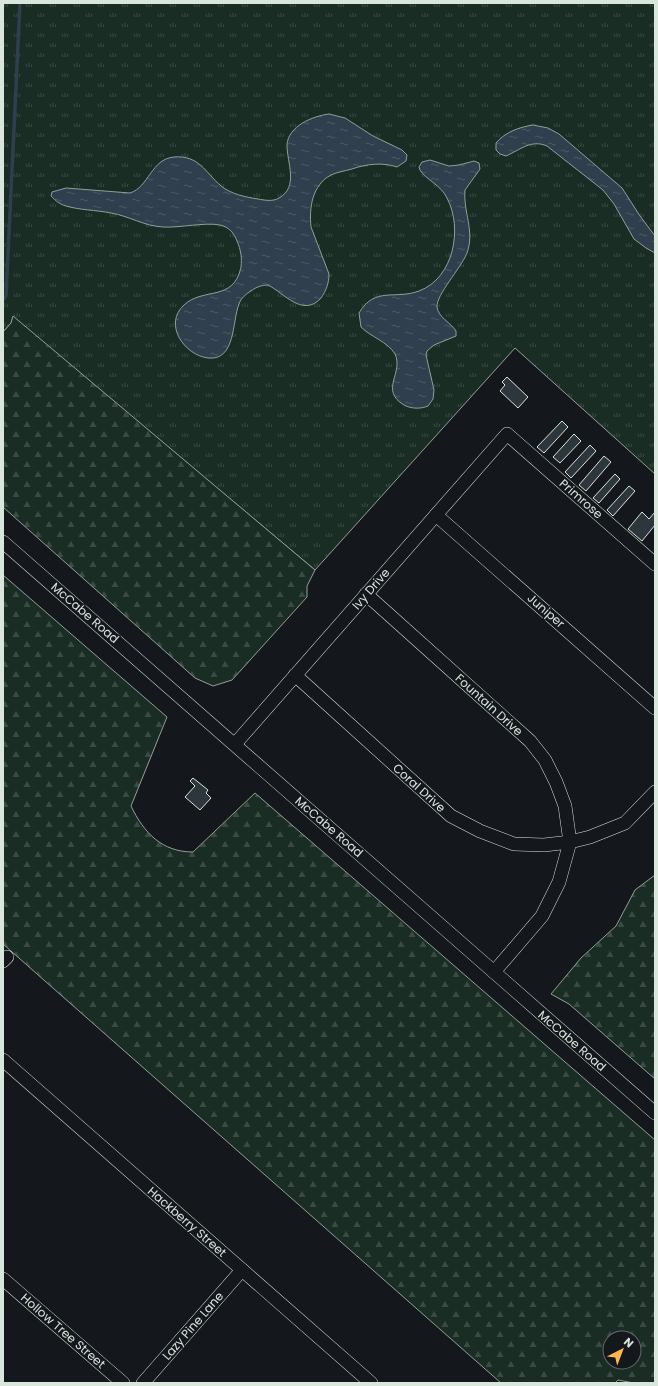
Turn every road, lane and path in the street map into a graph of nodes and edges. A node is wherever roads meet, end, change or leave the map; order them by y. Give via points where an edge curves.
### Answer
1 (507, 434) joint
2 (436, 515) junction
3 (3, 542) edge
4 (655, 564) edge
5 (366, 594) junction
6 (295, 675) junction
7 (655, 708) edge
8 (235, 744) junction
9 (655, 792) edge
10 (570, 842) junction
11 (494, 972) junction
12 (3, 1060) edge
13 (655, 1113) edge
14 (242, 1270) junction
15 (3, 1279) edge
16 (123, 1383) edge
17 (143, 1383) edge
18 (371, 1383) edge

1 - 2 street, Ivy Drive
1 - 4 street, Primrose
2 - 5 street, Ivy Drive
2 - 7 street, Juniper
3 - 8 street, McCabe Road
5 - 6 street, Ivy Drive
5 - 10 street, Fountain Drive via 530,741 545,760 556,782 565,806
6 - 8 street, Ivy Drive
6 - 10 street, Coral Drive via 451,816 514,844 544,845
8 - 11 street, McCabe Road
9 - 10 street, Coral Drive via 625,823
10 - 11 street via 559,882 542,916
11 - 13 street, McCabe Road
12 - 14 street, Hackberry Street
14 - 17 street, Lazy Pine Lane
14 - 18 street, Hackberry Street
15 - 16 street, Hollow Tree Street

